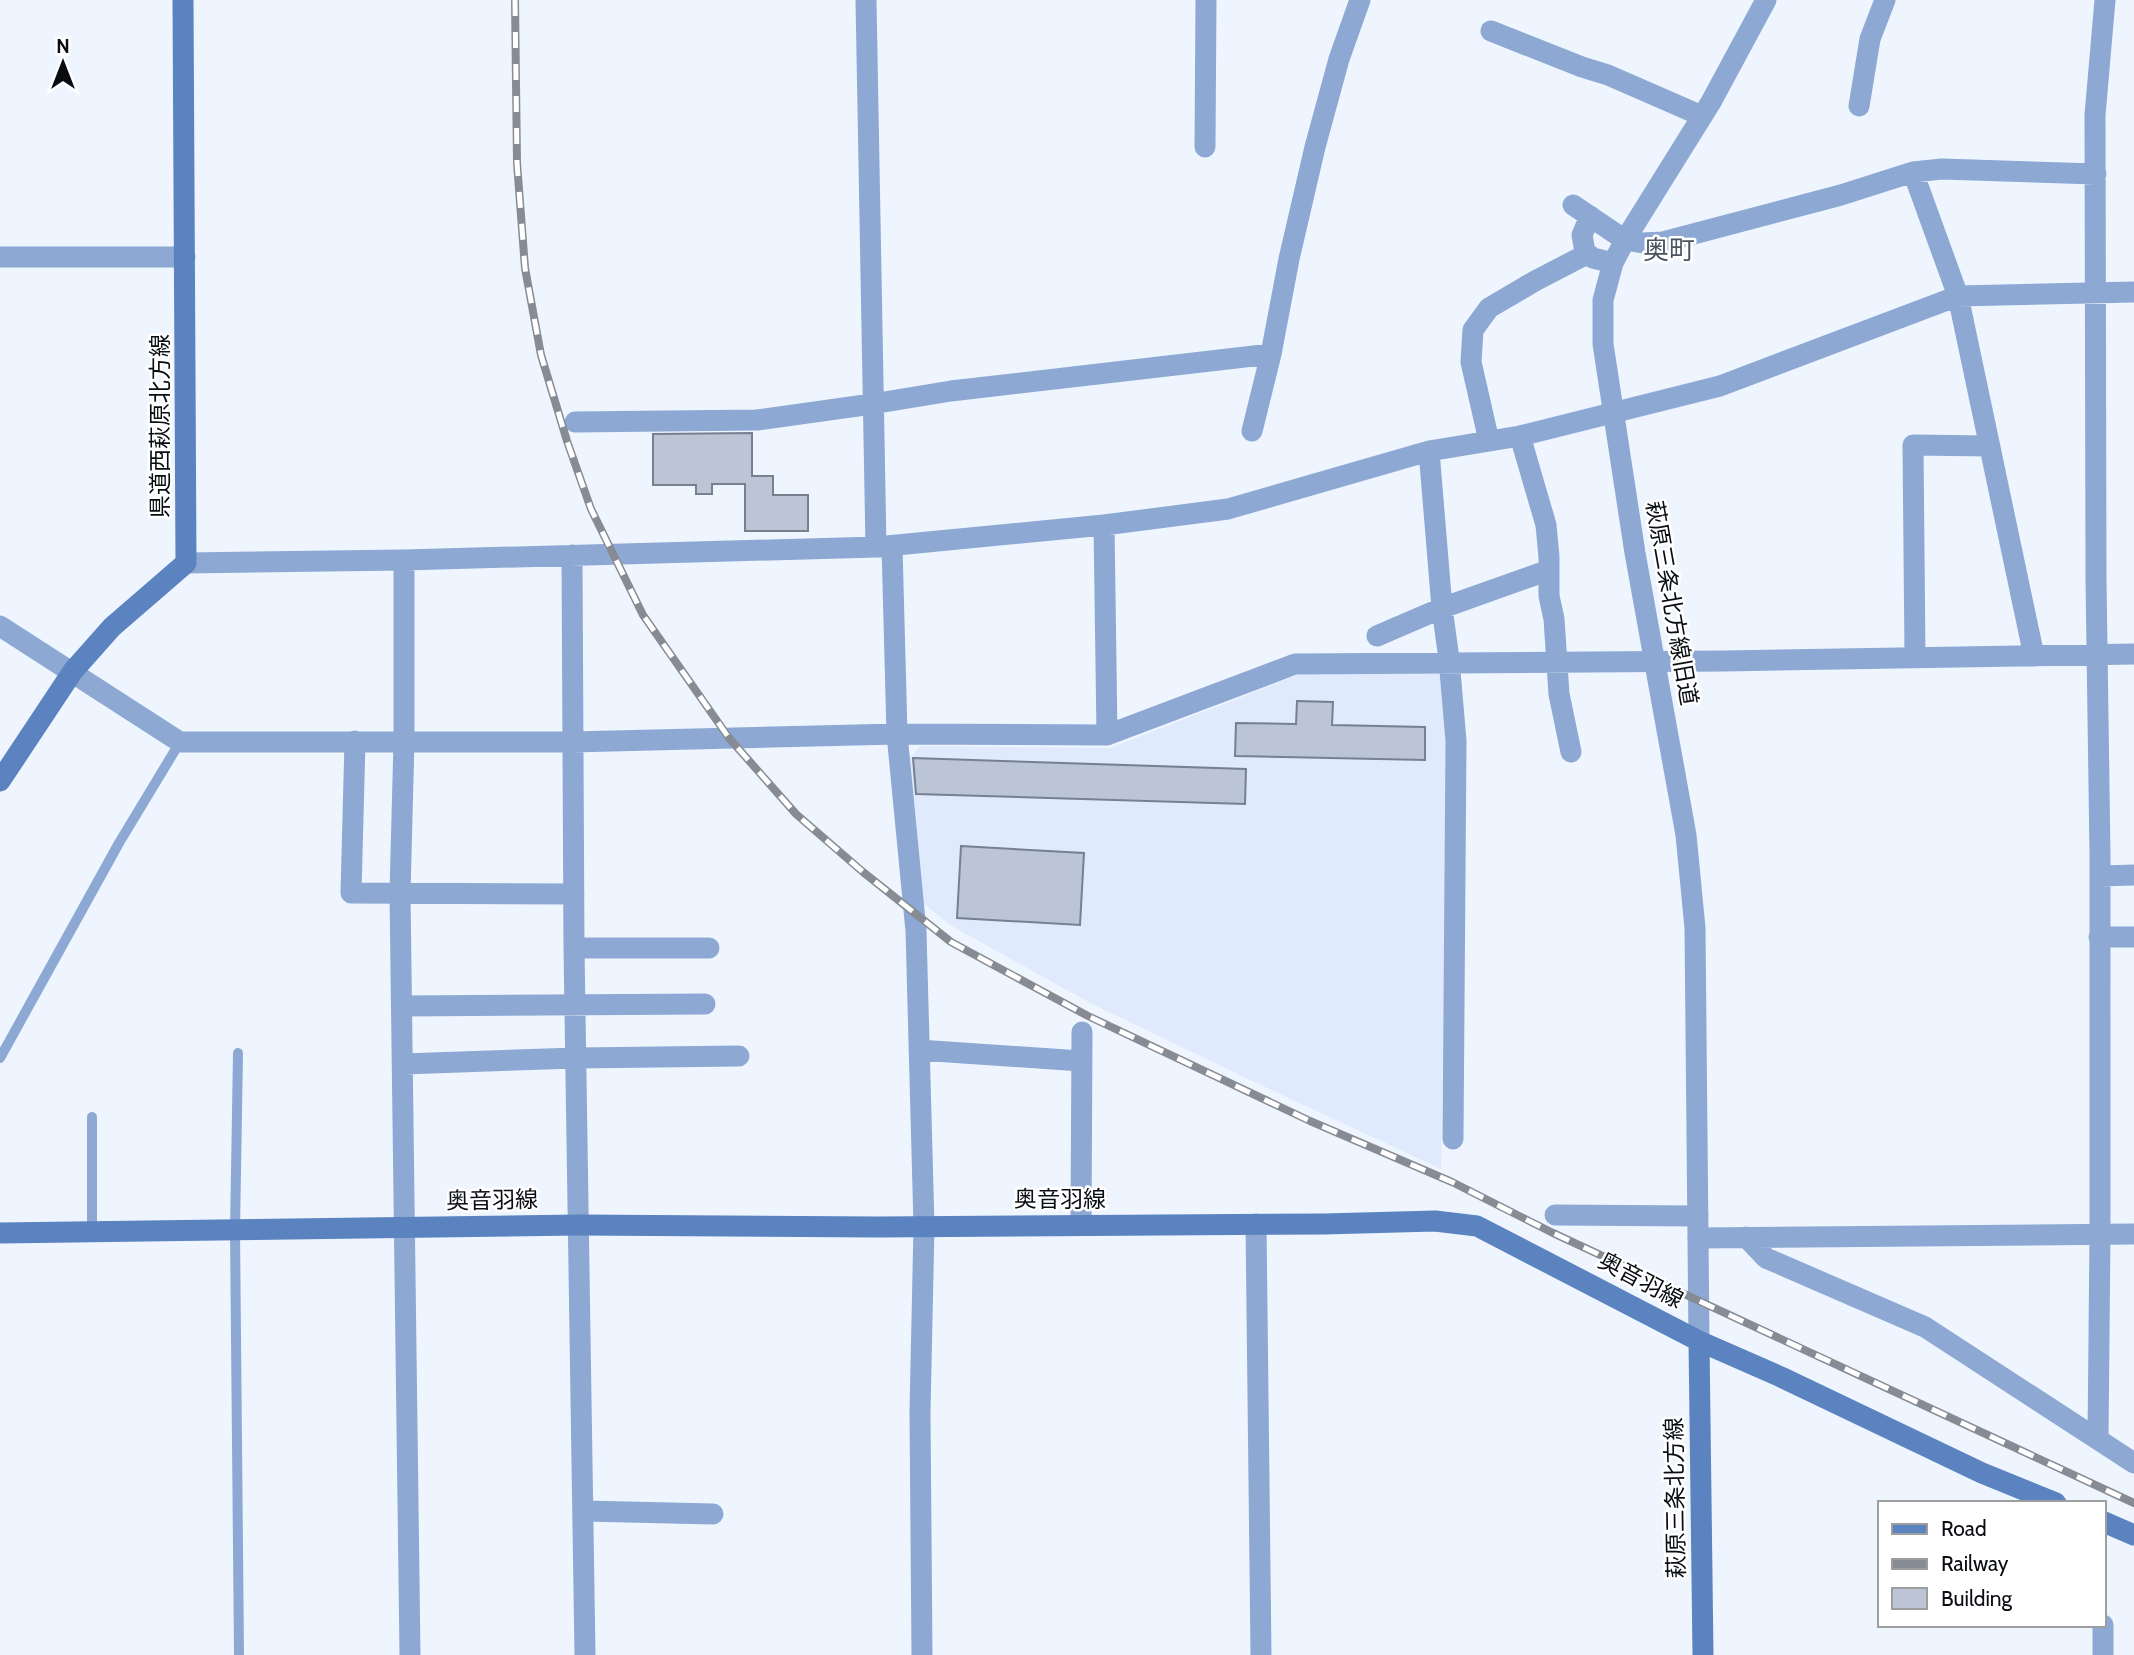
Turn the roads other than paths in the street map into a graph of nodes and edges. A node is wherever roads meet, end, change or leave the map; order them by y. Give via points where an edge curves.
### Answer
1 (183, 0) edge
2 (866, 0) edge
3 (1206, 0) edge
4 (1360, 0) edge
5 (1766, 0) edge
6 (1885, 0) edge
7 (2105, 0) edge
8 (1491, 32) dead end
9 (1858, 106) dead end
10 (1702, 116) junction
11 (1205, 147) dead end
12 (1913, 172) junction
13 (2096, 174) junction
14 (1625, 240) junction
15 (1587, 254) junction
16 (0, 257) edge
17 (185, 257) junction
18 (1613, 263) junction
19 (2134, 292) edge
20 (2094, 293) junction
21 (1958, 296) junction
22 (1271, 354) junction
23 (872, 404) junction
24 (1614, 413) junction
25 (575, 422) dead end
26 (1252, 431) dead end
27 (1520, 436) junction
28 (1489, 441) junction
29 (1990, 446) junction
30 (1429, 451) junction
31 (1104, 525) junction
32 (884, 547) junction
33 (572, 555) junction
34 (404, 560) junction
35 (187, 563) junction
36 (1549, 570) junction
37 (1442, 608) junction
38 (0, 626) edge
39 (1377, 636) dead end
40 (2097, 654) junction
41 (2134, 654) edge
42 (2034, 656) junction
43 (1915, 657) junction
44 (1655, 662) junction
45 (1558, 663) junction
46 (1449, 664) junction
47 (73, 671) junction
48 (897, 734) junction
49 (1107, 735) junction
50 (355, 741) junction
51 (404, 741) junction
52 (180, 742) junction
53 (572, 742) junction
54 (1572, 752) dead end
55 (0, 781) edge
56 (2134, 875) edge
57 (2100, 876) junction
58 (400, 893) junction
59 (574, 894) junction
60 (2099, 937) junction
61 (2134, 937) edge
62 (574, 948) junction
63 (709, 948) dead end
64 (576, 1004) junction
65 (705, 1004) dead end
66 (402, 1006) junction
67 (1082, 1032) dead end
68 (919, 1050) junction
69 (238, 1053) dead end
70 (739, 1056) dead end
71 (0, 1058) edge
72 (576, 1058) junction
73 (1081, 1061) junction
74 (403, 1064) junction
75 (92, 1117) dead end
76 (1453, 1139) dead end
77 (1555, 1215) dead end
78 (1698, 1216) junction
79 (1256, 1224) junction
80 (579, 1225) junction
81 (1080, 1225) junction
82 (924, 1226) junction
83 (405, 1228) junction
84 (235, 1230) junction
85 (92, 1232) junction
86 (0, 1233) edge
87 (2101, 1234) junction
88 (2134, 1234) edge
89 (1746, 1237) junction
90 (1698, 1238) junction
91 (1699, 1341) junction
92 (2098, 1438) junction
93 (2134, 1463) edge
94 (2051, 1501) edge
95 (584, 1511) junction
96 (713, 1514) dead end
97 (2106, 1523) edge
98 (2134, 1535) edge
99 (2103, 1627) edge
100 (239, 1655) edge
101 (410, 1655) edge
102 (585, 1655) edge
103 (922, 1655) edge
104 (1261, 1655) edge
105 (1703, 1655) edge
106 (2103, 1655) edge

1 - 17 main road, 県道西萩原北方線
2 - 23 street
3 - 11 street
4 - 22 street via 1315,147
5 - 10 street, 萩原三条北方線旧道
6 - 9 street via 1870,38
7 - 13 street via 2095,115
8 - 10 street
10 - 14 street, 萩原三条北方線旧道
12 - 13 street
12 - 14 street via 1663,242
12 - 21 street
13 - 20 street
14 - 15 street via 1581,211
14 - 18 street, 萩原三条北方線旧道
15 - 18 street
15 - 28 street via 1489,308 1473,330 1471,362
16 - 17 street
17 - 35 main road, 県道西萩原北方線
18 - 24 street, 萩原三条北方線旧道 via 1603,300 1603,344
19 - 20 street
20 - 21 street
20 - 40 street
21 - 24 street via 1720,386
21 - 29 street
22 - 23 street
22 - 26 street
23 - 25 street via 757,419
23 - 32 street
24 - 27 street
24 - 44 street, 萩原三条北方線旧道
27 - 28 street
27 - 36 street via 1546,525
28 - 30 street
29 - 42 street
29 - 43 street via 1913,444
30 - 31 street via 1228,509
30 - 37 street
31 - 32 street
31 - 49 street
32 - 33 street
32 - 48 street
33 - 34 street
33 - 53 street
34 - 35 street
34 - 51 street
35 - 47 main road via 112,627
36 - 37 street
36 - 45 street
37 - 39 street
37 - 46 street
38 - 47 street
40 - 41 street
40 - 42 street
40 - 57 street
42 - 43 street
43 - 44 street
44 - 45 street
44 - 78 street, 萩原三条北方線旧道 via 1693,890
45 - 46 street
45 - 54 street via 1559,694
46 - 49 street via 1295,664
46 - 76 street via 1456,741
47 - 52 street
47 - 55 main road
48 - 49 street
48 - 53 street
48 - 68 street via 916,931
50 - 51 street
50 - 52 street
50 - 58 street via 351,893
51 - 53 street
51 - 58 street
52 - 71 lane
53 - 59 street
56 - 57 street
57 - 60 street
58 - 59 street
58 - 66 street
59 - 62 street
60 - 61 street
60 - 87 street
62 - 63 street
62 - 64 street
64 - 65 street
64 - 66 street
64 - 72 street
66 - 74 street
67 - 73 street
68 - 73 street
68 - 82 street
69 - 84 lane
70 - 72 street
72 - 74 street
72 - 80 street
73 - 81 street
74 - 83 street
75 - 85 lane
77 - 78 street
78 - 90 street, 萩原三条北方線旧道
79 - 81 main road, 奥音羽線
79 - 91 main road, 奥音羽線 via 1436,1221 1476,1226
79 - 104 street
80 - 82 main road, 奥音羽線
80 - 83 main road, 奥音羽線
80 - 95 street
81 - 82 main road, 奥音羽線
82 - 103 street
83 - 84 main road, 奥音羽線
83 - 101 street
84 - 85 main road, 奥音羽線
84 - 100 lane
85 - 86 main road, 奥音羽線
87 - 88 street
87 - 89 street
87 - 92 street
89 - 90 street
89 - 92 street via 1766,1258 1925,1327
90 - 91 street, 萩原三条北方線旧道
91 - 94 main road, 奥音羽線
91 - 105 main road, 萩原三条北方線
92 - 93 street
95 - 96 street
95 - 102 street
97 - 98 main road
99 - 106 street

